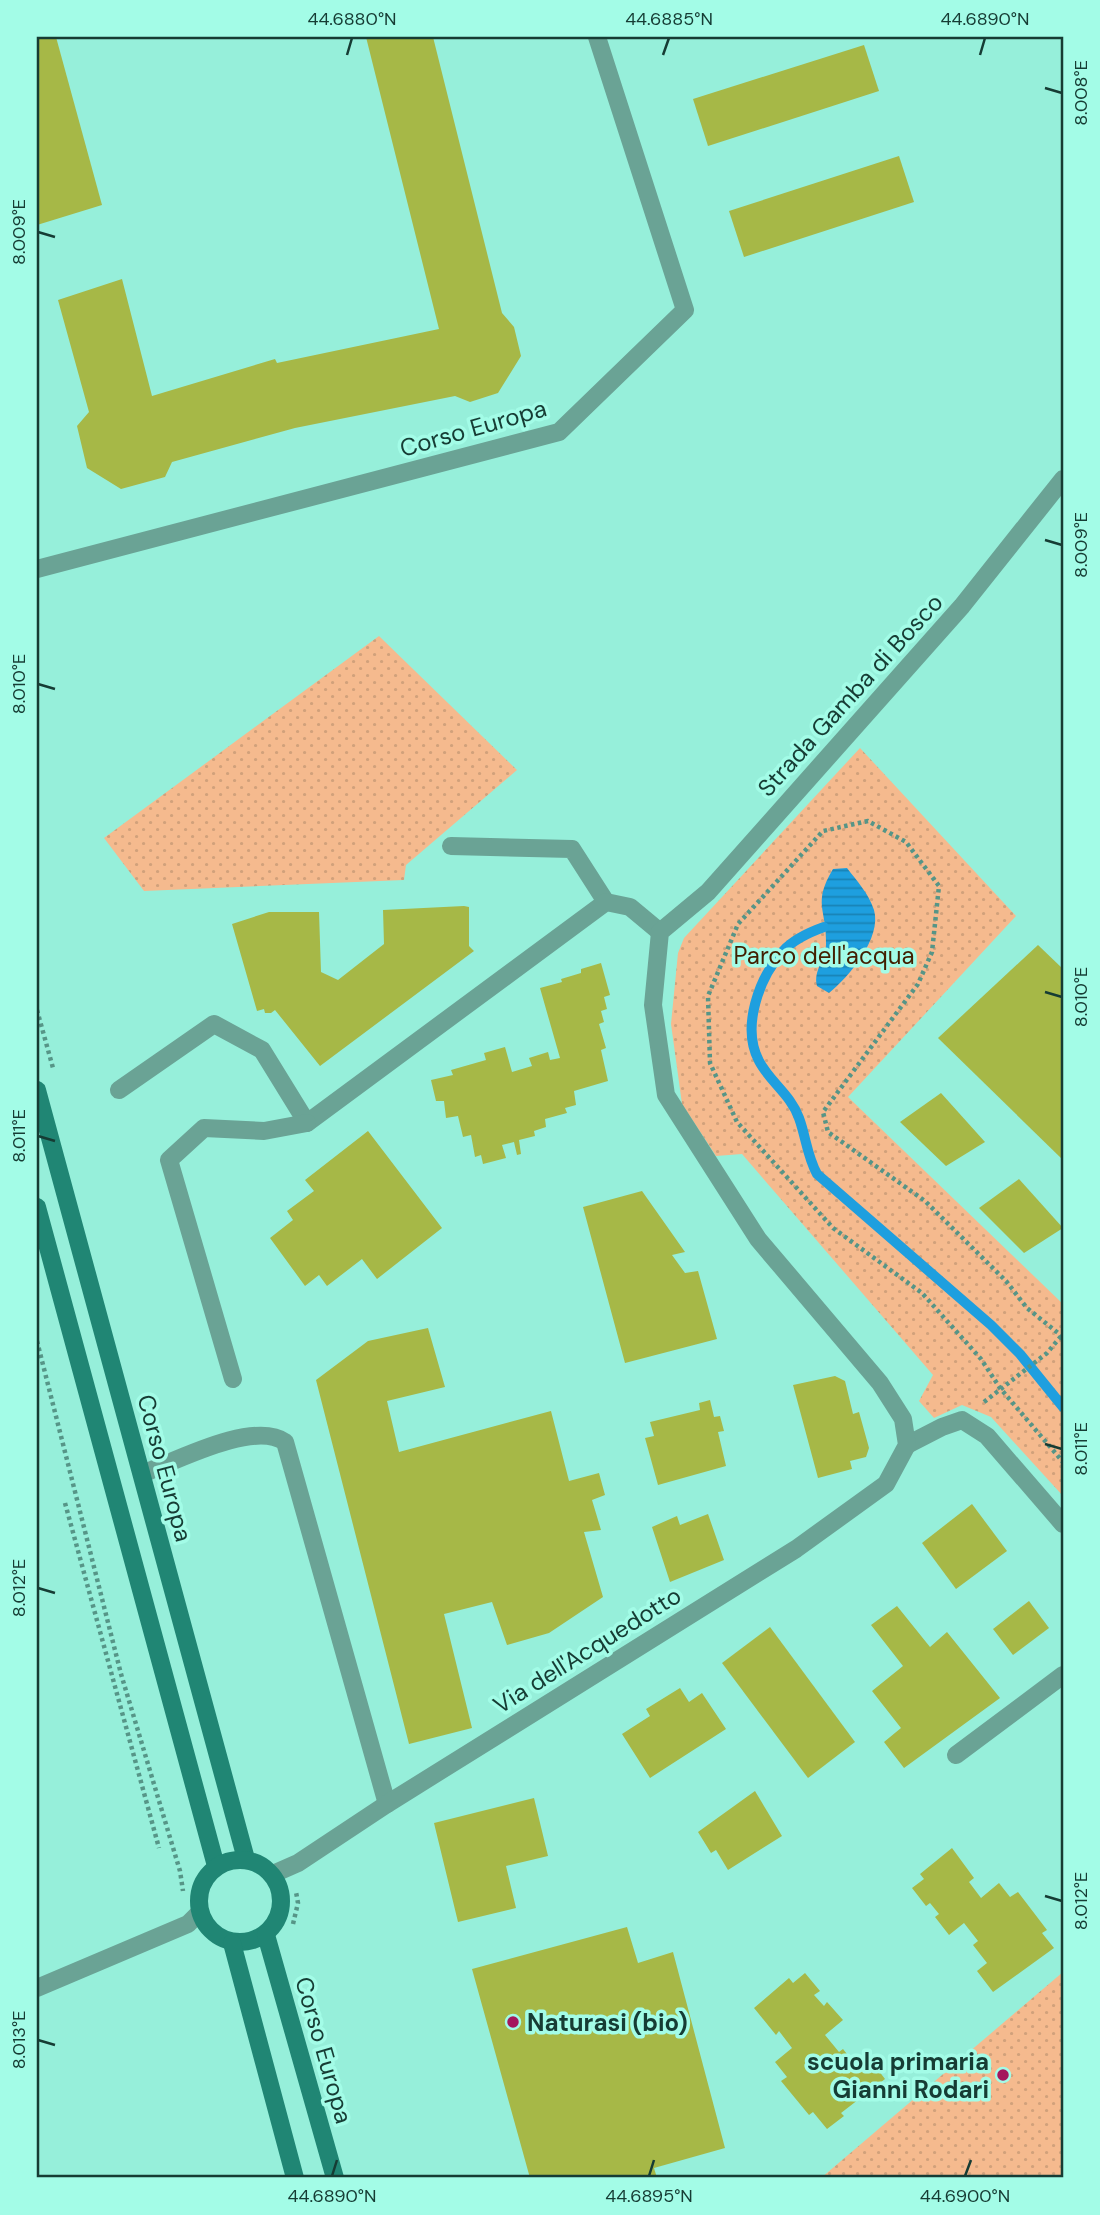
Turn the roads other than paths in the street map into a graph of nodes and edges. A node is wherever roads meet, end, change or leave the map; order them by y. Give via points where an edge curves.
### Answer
1 (597, 37) edge
2 (1063, 479) edge
3 (37, 569) edge
4 (451, 846) dead end
5 (606, 902) junction
6 (660, 932) junction
7 (37, 1090) edge
8 (119, 1090) dead end
9 (307, 1123) junction
10 (37, 1208) edge
11 (233, 1379) dead end
12 (907, 1445) junction
13 (142, 1474) junction
14 (1063, 1524) edge
15 (1063, 1675) edge
16 (956, 1755) dead end
17 (387, 1804) junction
18 (246, 1859) junction
19 (216, 1866) junction
20 (273, 1874) junction
21 (194, 1918) junction
22 (266, 1934) junction
23 (232, 1943) junction
24 (37, 1988) edge
25 (295, 2178) edge
26 (335, 2178) edge

1 - 3 street, Corso Europa via 684,310 559,432
2 - 6 street, Strada Gamba di Bosco via 962,606 708,892
4 - 5 street via 572,849
5 - 6 street via 630,907
5 - 9 street
6 - 12 street via 653,1005 666,1095 758,1239 880,1383 903,1419
7 - 13 main road, Corso Europa
8 - 9 street via 214,1024 262,1050
9 - 11 street via 264,1132 204,1128 169,1160
10 - 19 main road
12 - 14 street via 962,1420 987,1436
12 - 17 street, Via dell'Acquedotto via 886,1484 796,1549
13 - 17 street via 247,1435 276,1436 285,1442
13 - 18 main road, Corso Europa
15 - 16 street
17 - 20 street, Via dell'Acquedotto via 298,1863
18 - 19 main road
18 - 20 main road
19 - 21 main road via 201,1886
20 - 22 main road via 282,1894 279,1916
21 - 23 main road
21 - 24 street
22 - 23 main road via 250,1942
22 - 26 main road, Corso Europa
23 - 25 main road

